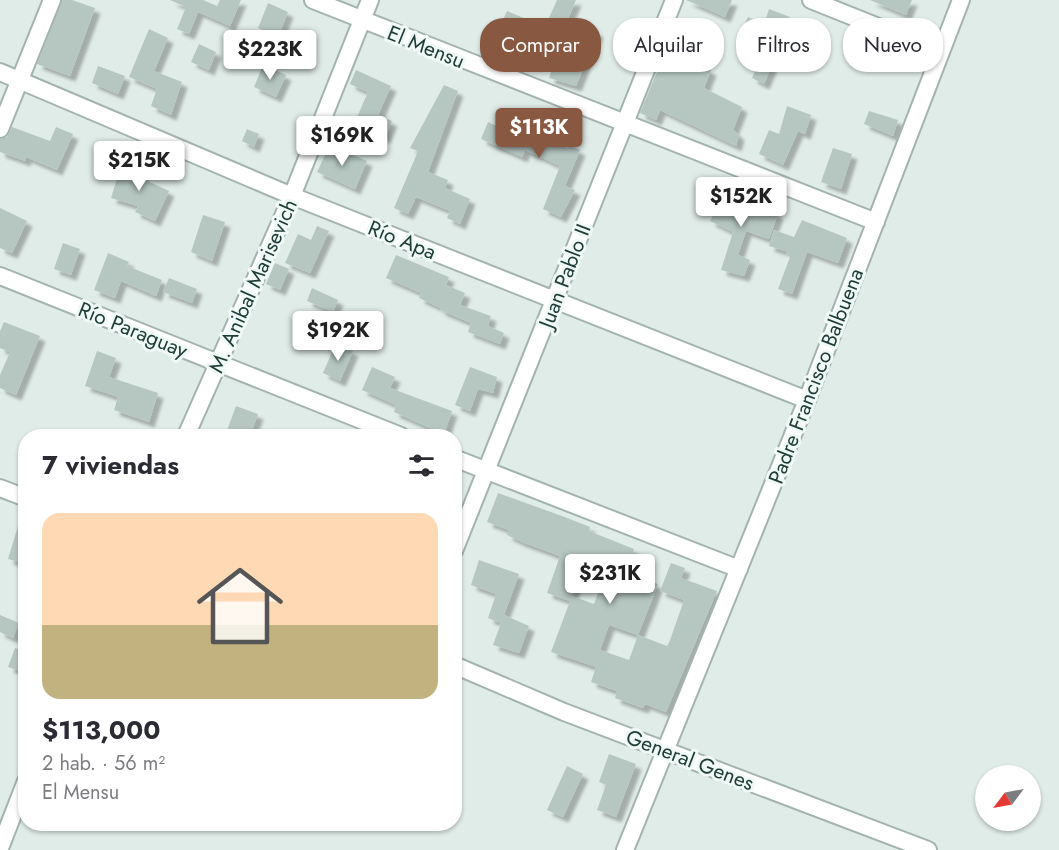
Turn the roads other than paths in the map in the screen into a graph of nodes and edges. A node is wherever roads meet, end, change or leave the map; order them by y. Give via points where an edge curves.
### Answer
1 (52, 0) edge
2 (313, 0) edge
3 (370, 0) edge
4 (674, 0) edge
5 (811, 0) edge
6 (961, 0) edge
7 (856, 18) edge
8 (362, 21) junction
9 (943, 47) edge
10 (0, 72) edge
11 (933, 72) edge
12 (20, 80) junction
13 (624, 125) junction
14 (0, 129) edge
15 (292, 196) junction
16 (876, 222) junction
17 (0, 276) edge
18 (555, 302) junction
19 (218, 365) junction
20 (807, 400) junction
21 (189, 429) edge
22 (383, 429) edge
23 (462, 461) edge
24 (488, 471) junction
25 (0, 488) edge
26 (18, 495) edge
27 (462, 532) edge
28 (739, 569) junction
29 (462, 668) edge
30 (665, 750) junction
31 (18, 801) edge
32 (1, 842) edge
33 (625, 850) edge
34 (928, 850) edge

1 - 12 street
2 - 8 street, El Mensu
3 - 8 street, M. Anibal Marisevich
4 - 13 street, Juan Pablo II
5 - 7 street
6 - 9 street, Padre Francisco Balbuena
8 - 13 street, El Mensu
8 - 15 street, M. Anibal Marisevich
10 - 12 street, Río Apa
11 - 16 street, Padre Francisco Balbuena
12 - 14 street
12 - 15 street, Río Apa
13 - 16 street, El Mensu
13 - 18 street, Juan Pablo II
15 - 18 street, Río Apa
15 - 19 street, M. Anibal Marisevich
16 - 20 street, Padre Francisco Balbuena
17 - 19 street, Río Paraguay
18 - 20 street, Río Apa
18 - 24 street, Juan Pablo II
19 - 21 street, M. Anibal Marisevich
19 - 22 street, Río Paraguay
20 - 28 street, Padre Francisco Balbuena
23 - 24 street
24 - 27 street, Juan Pablo II
24 - 28 street
25 - 26 street
28 - 30 street, Padre Francisco Balbuena
29 - 30 street, General Genes
30 - 33 street, Padre Francisco Balbuena
30 - 34 street, General Genes
31 - 32 street

